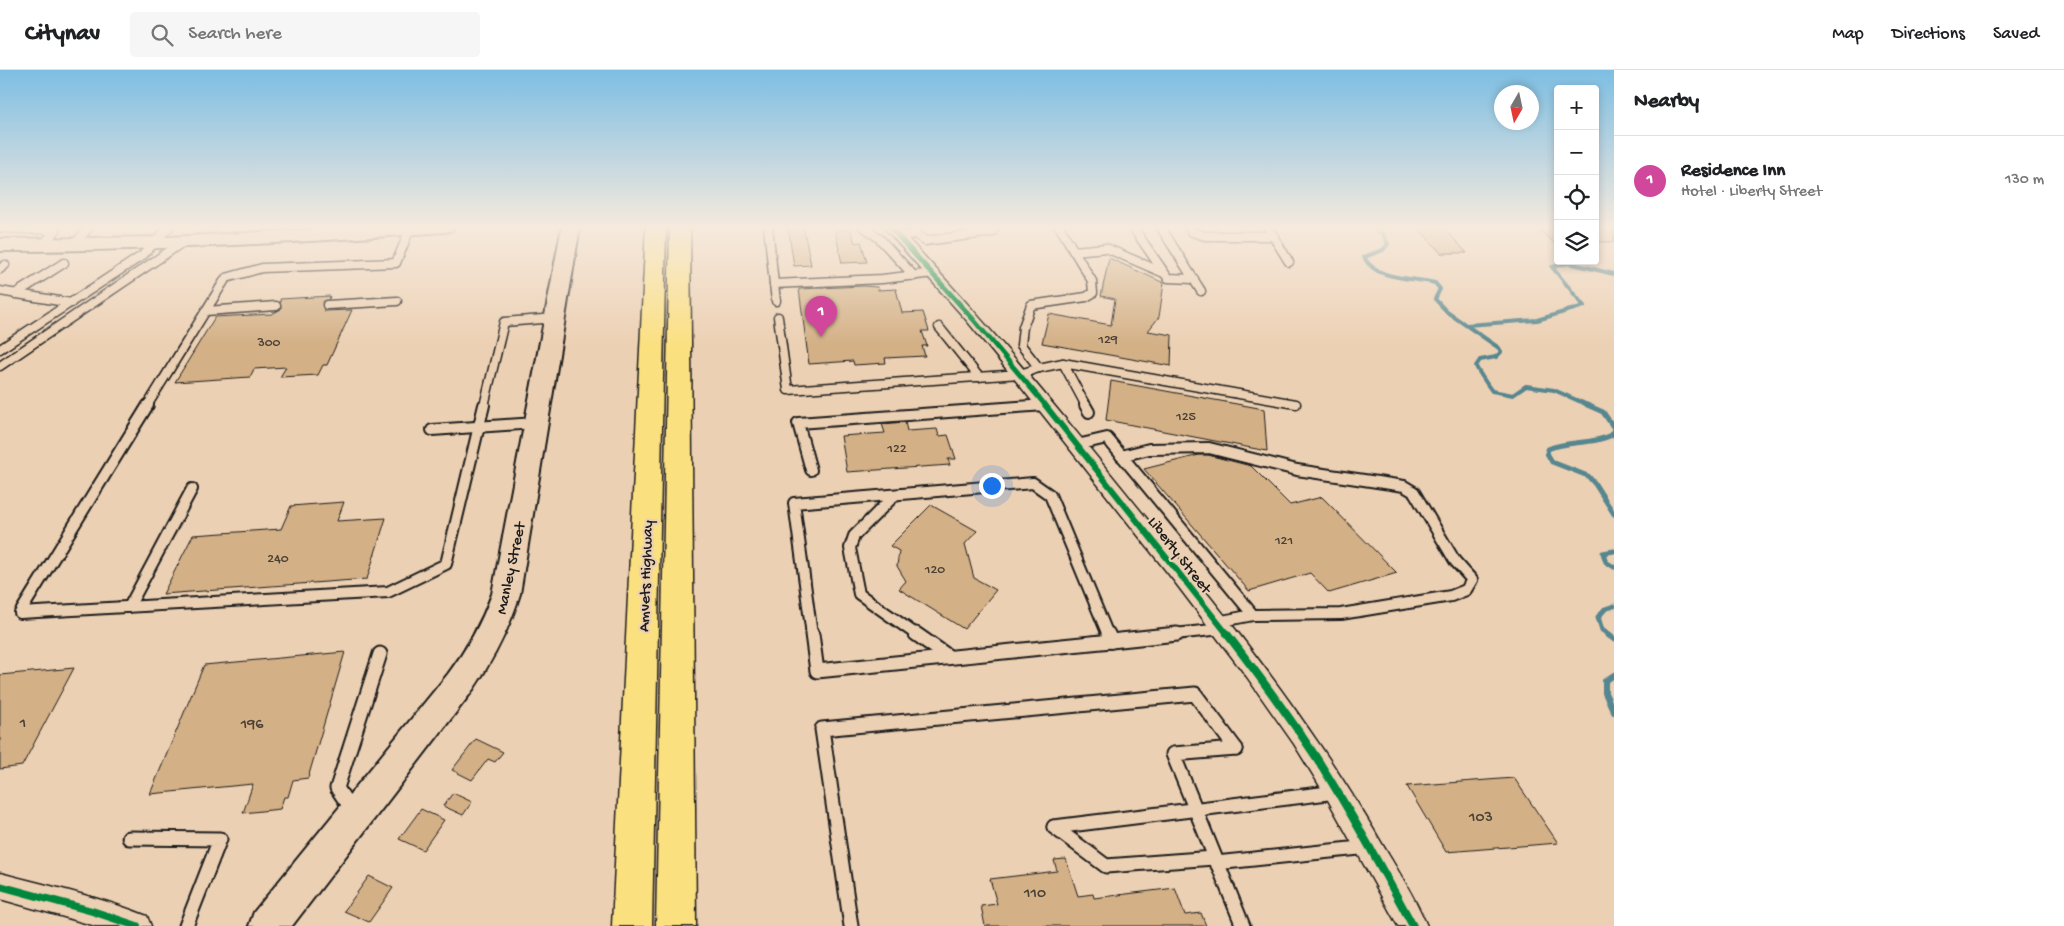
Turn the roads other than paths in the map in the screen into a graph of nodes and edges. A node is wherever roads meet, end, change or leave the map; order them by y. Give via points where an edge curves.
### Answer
1 (59, 266) edge
2 (127, 266) edge
3 (148, 266) edge
4 (317, 266) edge
5 (564, 266) edge
6 (655, 266) edge
7 (680, 266) edge
8 (772, 266) edge
9 (905, 266) edge
10 (929, 266) edge
11 (1082, 266) edge
12 (1148, 266) edge
13 (1159, 266) edge
14 (1186, 266) edge
15 (934, 273) junction
16 (1164, 273) junction
17 (914, 276) junction
18 (1194, 279) junction
19 (774, 284) junction
20 (0, 291) edge
21 (1201, 291) dead end
22 (15, 294) junction
23 (396, 301) dead end
24 (776, 302) dead end
25 (71, 303) junction
26 (327, 305) dead end
27 (276, 306) dead end
28 (206, 311) junction
29 (778, 317) dead end
30 (556, 318) junction
31 (939, 327) dead end
32 (0, 349) edge
33 (1062, 363) junction
34 (0, 366) edge
35 (1039, 368) junction
36 (1020, 374) junction
37 (979, 377) junction
38 (1296, 404) dead end
39 (1045, 405) junction
40 (1089, 412) dead end
41 (537, 423) junction
42 (479, 427) junction
43 (432, 430) dead end
44 (1077, 446) junction
45 (1121, 456) junction
46 (811, 470) dead end
47 (192, 489) dead end
48 (895, 495) junction
49 (129, 607) junction
50 (1253, 615) junction
51 (1219, 626) junction
52 (1111, 641) junction
53 (380, 654) dead end
54 (949, 657) junction
55 (638, 761) junction
56 (677, 788) junction
57 (1336, 792) junction
58 (362, 806) junction
59 (1194, 809) junction
60 (129, 838) dead end
61 (1369, 847) junction
62 (1215, 861) junction
63 (0, 887) edge
64 (137, 926) edge
65 (186, 926) edge
66 (268, 926) edge
67 (613, 926) edge
68 (632, 926) edge
69 (676, 926) edge
70 (688, 926) edge
71 (851, 926) edge
72 (1243, 926) edge
73 (1414, 926) edge

1 - 22 lane
2 - 25 lane
3 - 34 lane
4 - 28 lane via 262,268 226,278
5 - 30 main road, Manley Street
6 - 55 highway, Amvets Highway
7 - 56 highway, Amvets Highway
8 - 19 lane
9 - 17 lane
10 - 15 street, Liberty Street
11 - 35 lane via 1092,281 1093,293 1086,297 1031,305 1021,345
12 - 16 lane
13 - 16 lane
14 - 18 lane
15 - 17 lane
15 - 36 street, Liberty Street
16 - 18 lane via 1168,278
17 - 19 lane
18 - 21 lane
19 - 24 lane
20 - 22 lane
22 - 25 lane
23 - 26 lane
25 - 32 lane
27 - 28 lane
28 - 49 lane via 20,613
29 - 37 lane via 788,390
30 - 41 main road, Manley Street
30 - 42 lane via 504,322
31 - 37 lane
33 - 35 lane
33 - 38 lane
33 - 40 lane
35 - 36 lane
36 - 37 lane
36 - 39 street, Liberty Street
39 - 44 street, Liberty Street
39 - 46 lane via 798,423
41 - 42 lane
41 - 58 main road, Manley Street via 506,594 493,632 473,666
42 - 43 lane
42 - 49 lane via 446,564 388,592
44 - 45 lane via 1107,438
44 - 51 street, Liberty Street
45 - 50 lane
45 - 50 lane via 1149,449 1209,448 1296,470 1404,486 1414,492 1455,561 1472,580 1466,590 1451,596 1342,614
47 - 49 lane
48 - 52 lane via 1033,484 1050,495
48 - 54 lane via 854,536 850,548 859,594
48 - 54 lane via 794,503 817,671
50 - 51 lane
51 - 52 lane
51 - 57 street, Liberty Street via 1302,736
52 - 54 lane
53 - 58 lane via 337,788 345,800
55 - 67 highway
55 - 68 highway, Amvets Highway
56 - 69 highway, Amvets Highway
56 - 70 highway
57 - 59 lane
57 - 61 street, Liberty Street
58 - 66 main road, Manley Street
59 - 62 lane
59 - 62 lane via 1054,827 1106,866
59 - 71 lane via 1173,754 1236,748 1195,694 822,729
60 - 65 lane via 220,839
61 - 62 lane
61 - 73 street, Liberty Street
62 - 72 lane
63 - 64 street

